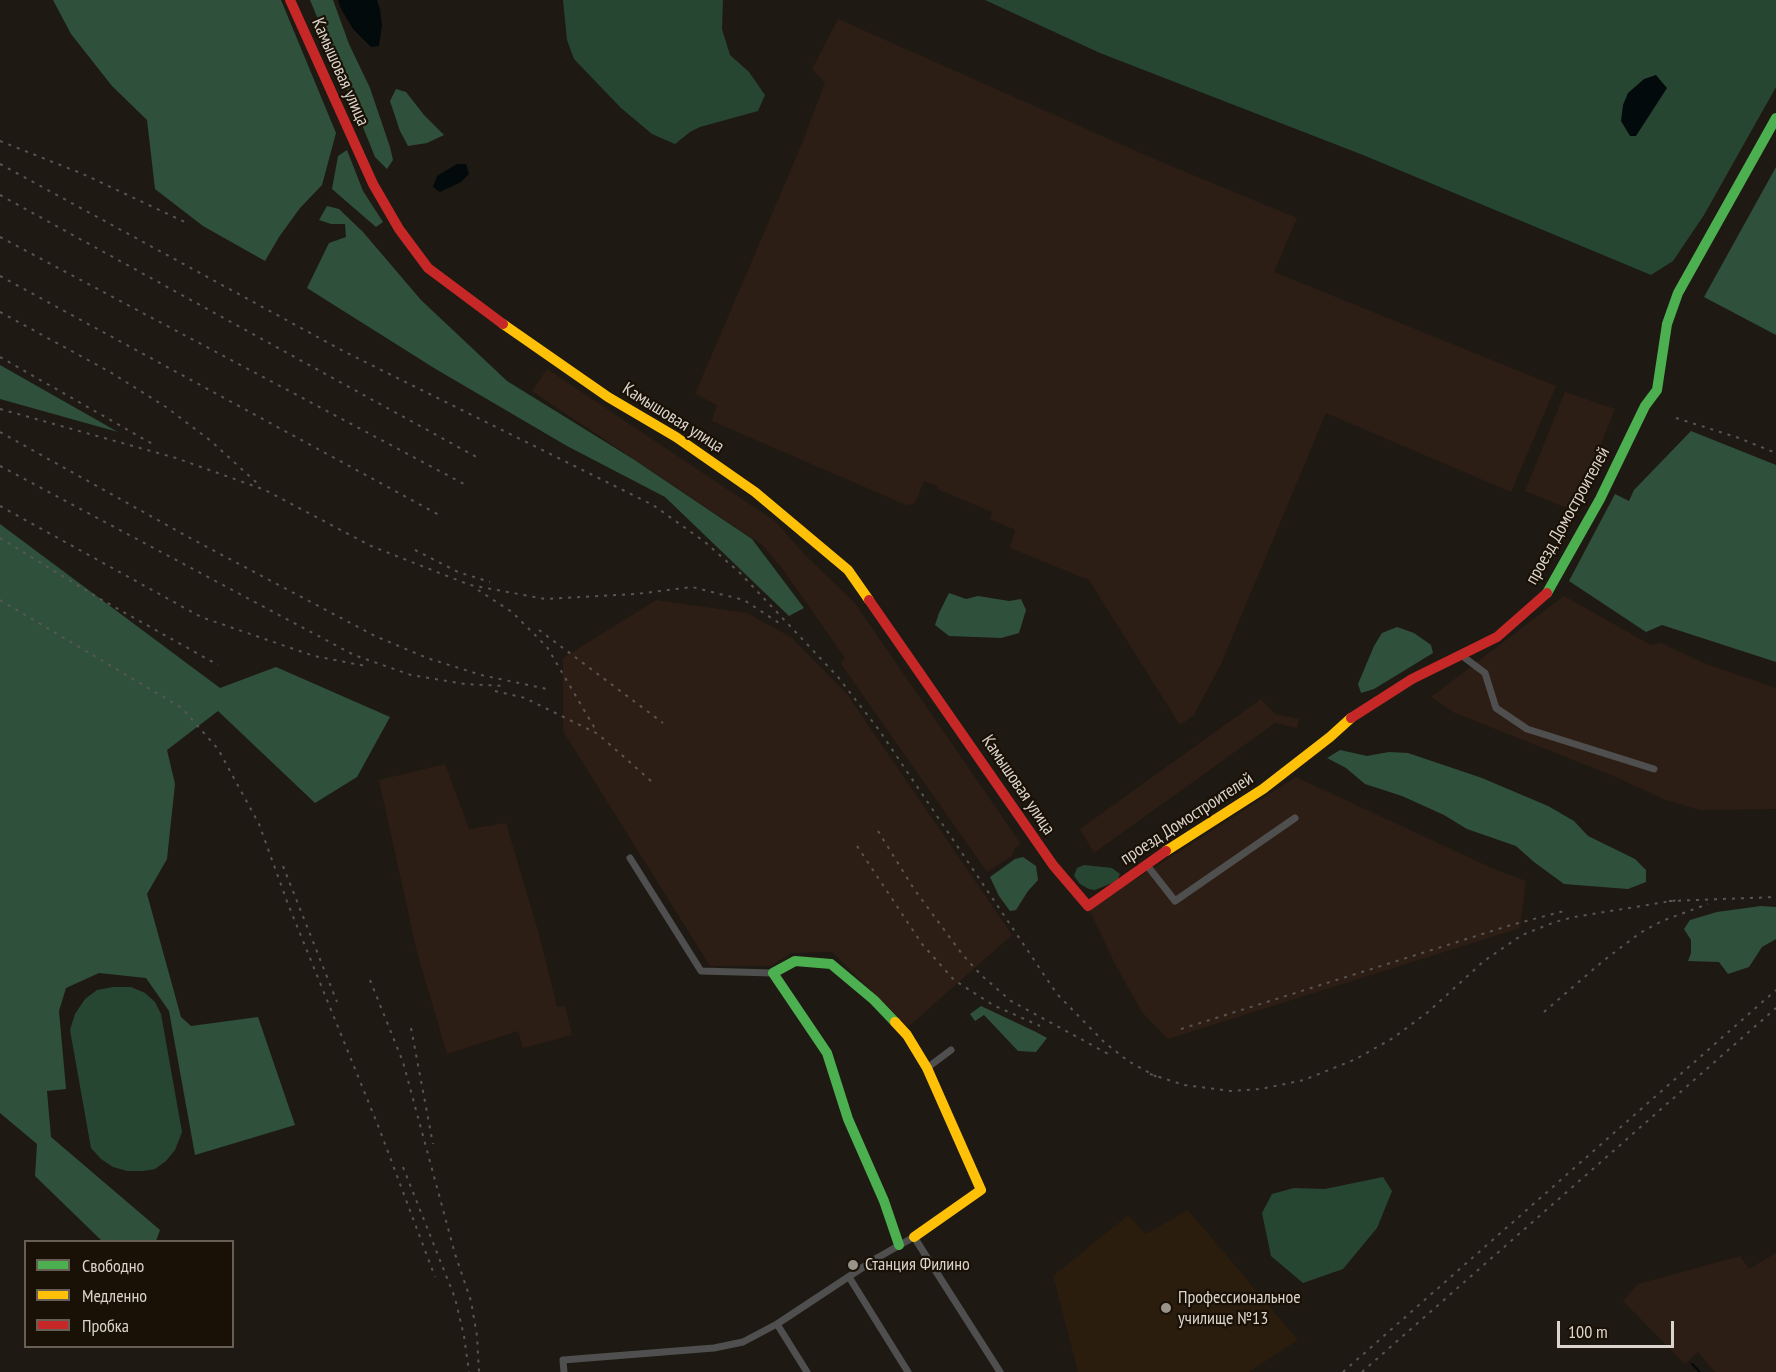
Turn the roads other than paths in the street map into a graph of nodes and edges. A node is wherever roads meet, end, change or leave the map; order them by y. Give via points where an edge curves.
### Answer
1 (290, 0) edge
2 (1776, 118) edge
3 (1461, 655) junction
4 (1654, 769) dead end
5 (1295, 818) dead end
6 (630, 858) dead end
7 (1146, 864) junction
8 (1088, 906) joint
9 (773, 973) junction
10 (951, 1050) dead end
11 (927, 1068) junction
12 (914, 1237) junction
13 (899, 1245) junction
14 (849, 1277) junction
15 (777, 1324) junction
16 (564, 1372) edge
17 (807, 1372) edge
18 (908, 1372) edge
19 (1000, 1372) edge

1 - 8 street, Камышовая улица via 374,184 399,229 428,268 535,348 756,492 848,570 1053,865
2 - 3 street, проезд Домостроителей via 1678,293 1667,324 1657,390 1547,592 1497,637
3 - 4 street via 1485,673 1496,708 1527,729
3 - 7 street, проезд Домостроителей via 1355,714 1263,789
5 - 7 street via 1175,901
6 - 9 street via 701,971
7 - 8 street, проезд Домостроителей
9 - 11 street via 795,961 831,964 874,1000 907,1035
9 - 13 street via 826,1053
10 - 11 street
11 - 12 street via 981,1190
12 - 13 street
12 - 19 street
13 - 14 street
14 - 15 street
14 - 18 street
15 - 16 street via 725,1347 563,1360
15 - 17 street

